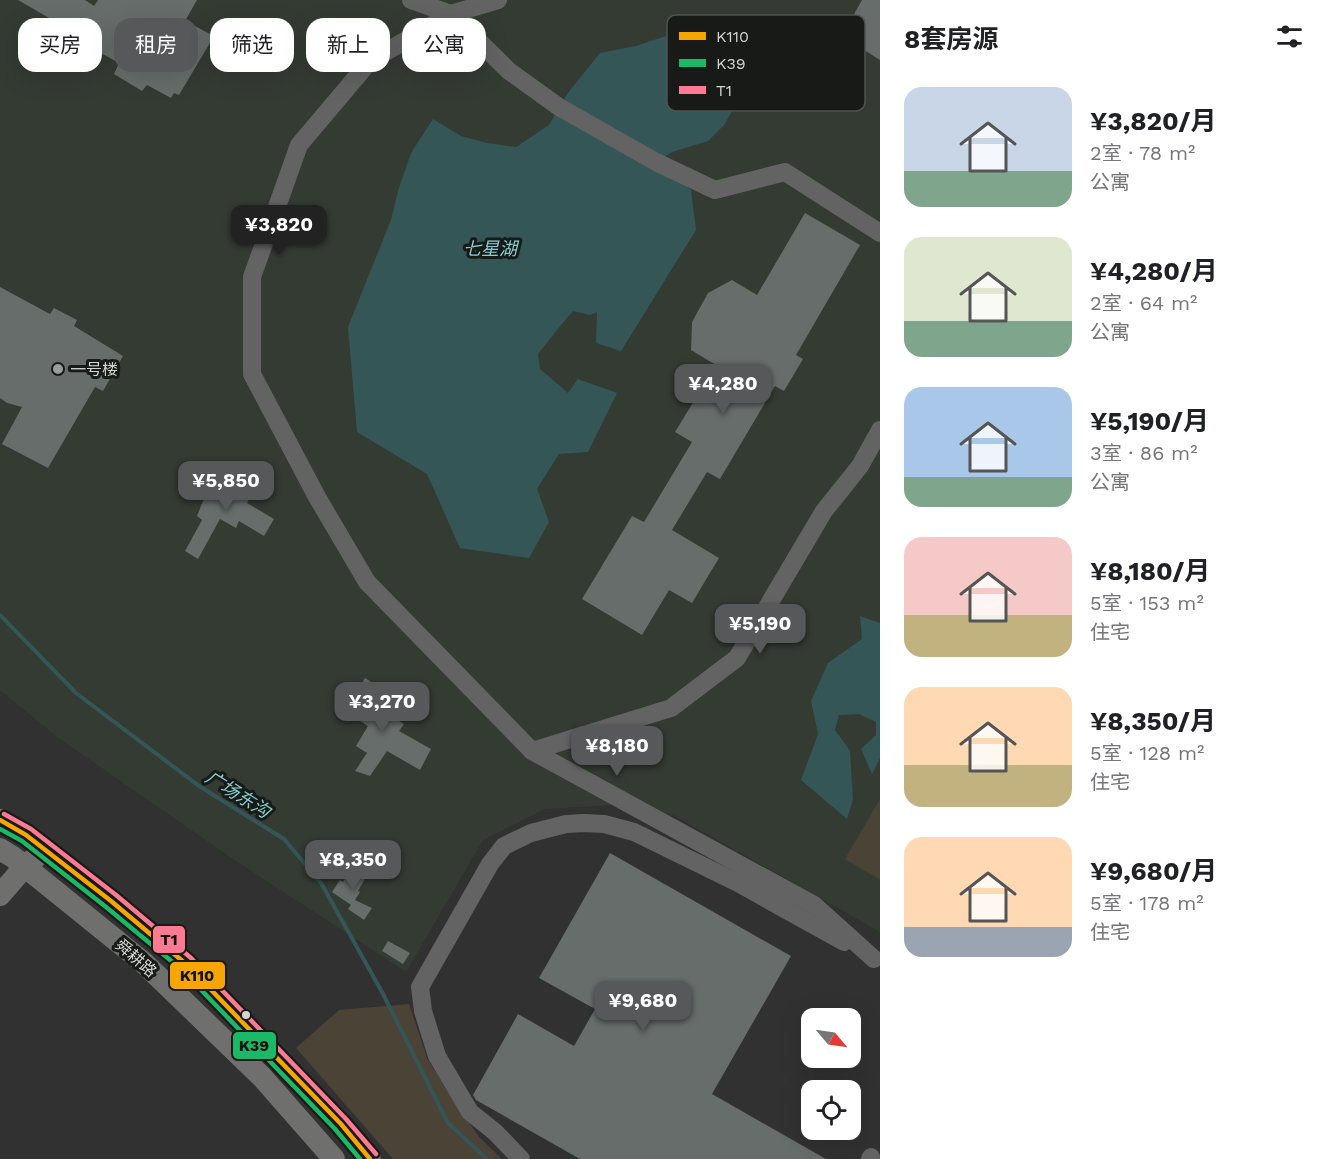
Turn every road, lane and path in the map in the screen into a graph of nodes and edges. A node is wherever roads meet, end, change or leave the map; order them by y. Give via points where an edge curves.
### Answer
1 (411, 0) edge
2 (498, 0) edge
3 (451, 14) junction
4 (880, 233) edge
5 (880, 430) edge
6 (532, 751) junction
7 (0, 820) edge
8 (26, 835) junction
9 (44, 849) junction
10 (10, 861) edge
11 (0, 895) edge
12 (877, 960) edge
13 (334, 1159) edge
14 (370, 1159) edge
15 (521, 1159) edge

1 - 3 street
2 - 3 street
3 - 4 street via 509,71 550,101 656,162 715,189 785,172
3 - 6 street via 370,61 299,145 252,277 252,374 367,582
5 - 6 street via 860,466 824,511 737,657 671,708
6 - 12 street via 814,905
7 - 8 main road, 舜耕路
8 - 9 main road, 舜耕路
8 - 10 main road
9 - 10 main road
9 - 14 main road, 舜耕路 via 186,964
10 - 11 main road
10 - 13 main road, 舜耕路 via 152,970 262,1077
12 - 15 street via 738,883 634,832 604,824 566,824 531,833 504,846 420,987 437,1056 470,1112

